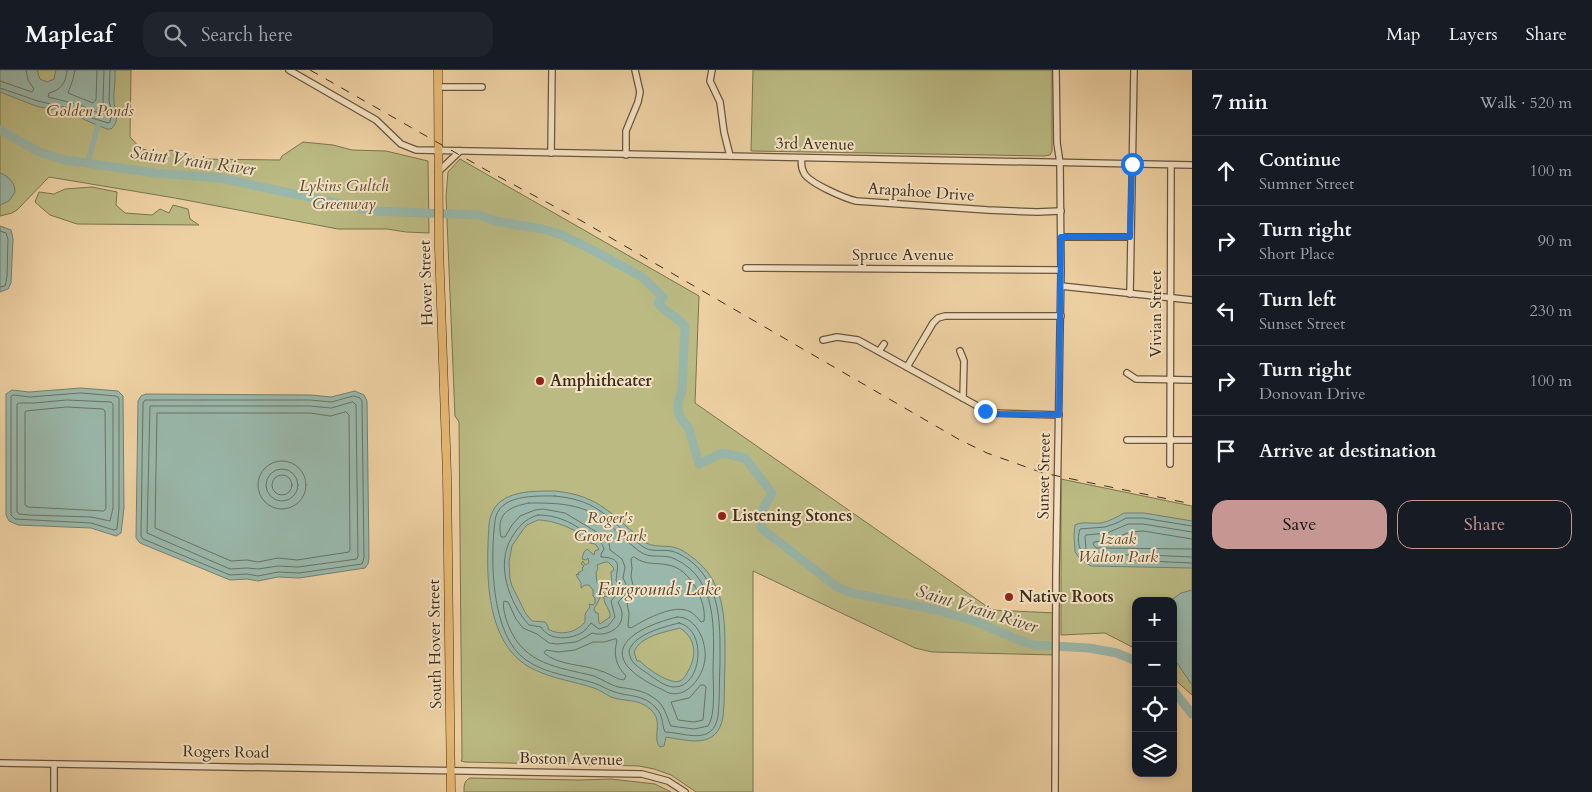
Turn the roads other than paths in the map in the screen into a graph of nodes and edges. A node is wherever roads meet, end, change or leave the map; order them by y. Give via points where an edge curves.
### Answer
1 (289, 70) edge
2 (438, 70) edge
3 (552, 70) edge
4 (635, 70) edge
5 (712, 70) edge
6 (1056, 70) edge
7 (1134, 70) edge
8 (438, 87) junction
9 (482, 87) dead end
10 (438, 151) junction
11 (460, 151) junction
12 (551, 153) junction
13 (626, 155) junction
14 (730, 156) junction
15 (802, 158) junction
16 (1060, 163) junction
17 (1132, 164) junction
18 (1171, 165) junction
19 (1192, 165) edge
20 (438, 172) junction
21 (1061, 210) junction
22 (1061, 237) junction
23 (1130, 237) junction
24 (746, 268) dead end
25 (1061, 270) junction
26 (1061, 286) junction
27 (1130, 294) junction
28 (1170, 298) junction
29 (1192, 300) edge
30 (1061, 316) junction
31 (823, 340) dead end
32 (884, 344) dead end
33 (880, 351) junction
34 (960, 351) dead end
35 (907, 367) junction
36 (1127, 373) dead end
37 (1170, 380) junction
38 (1192, 380) edge
39 (963, 398) junction
40 (1059, 415) junction
41 (1127, 440) dead end
42 (1170, 440) junction
43 (1192, 440) edge
44 (1170, 464) dead end
45 (448, 496) joint
46 (0, 763) edge
47 (54, 764) junction
48 (451, 770) junction
49 (54, 792) edge
50 (451, 792) edge
51 (685, 792) edge
52 (1055, 792) edge

1 - 10 street, 3rd Avenue via 379,122 404,146
2 - 8 main road, Hover Street
3 - 12 street
4 - 13 street via 640,92 626,132
5 - 14 street via 710,81 720,102
6 - 16 street, Sunset Street
7 - 17 street
8 - 9 street
8 - 10 main road, Hover Street
10 - 11 street, 3rd Avenue
10 - 20 main road, Hover Street
11 - 12 street, 3rd Avenue
11 - 20 street
12 - 13 street, 3rd Avenue
13 - 14 street, 3rd Avenue
14 - 15 street, 3rd Avenue
15 - 16 street, 3rd Avenue
15 - 21 street, Arapahoe Drive via 801,167 807,178 856,201 988,210
16 - 17 street, 3rd Avenue
16 - 21 street, Sunset Street
17 - 18 street, 3rd Avenue
17 - 23 street
18 - 19 street, 3rd Avenue
18 - 28 street, Vivian Street
20 - 45 main road, Hover Street
21 - 22 street, Sunset Street
22 - 23 street
22 - 25 street, Sunset Street
23 - 27 street
24 - 25 street, Spruce Avenue
25 - 26 street, Sunset Street
26 - 27 street
26 - 30 street, Sunset Street
27 - 28 street
28 - 29 street
28 - 37 street, Vivian Street
30 - 35 street via 944,316 933,323
30 - 40 street, Sunset Street
31 - 33 street via 849,338
32 - 33 street
33 - 35 street
34 - 39 street via 964,361
35 - 39 street
36 - 37 street via 1136,379
37 - 38 street
37 - 42 street, Vivian Street
39 - 40 street via 995,414
40 - 52 street, Sunset Street
41 - 42 street
42 - 43 street
42 - 44 street, Vivian Street
45 - 48 main road, South Hover Street
46 - 47 street, Rogers Road
47 - 48 street, Rogers Road
47 - 49 street
48 - 50 main road, South Hover Street
48 - 51 street, Boston Avenue via 642,774 668,780

